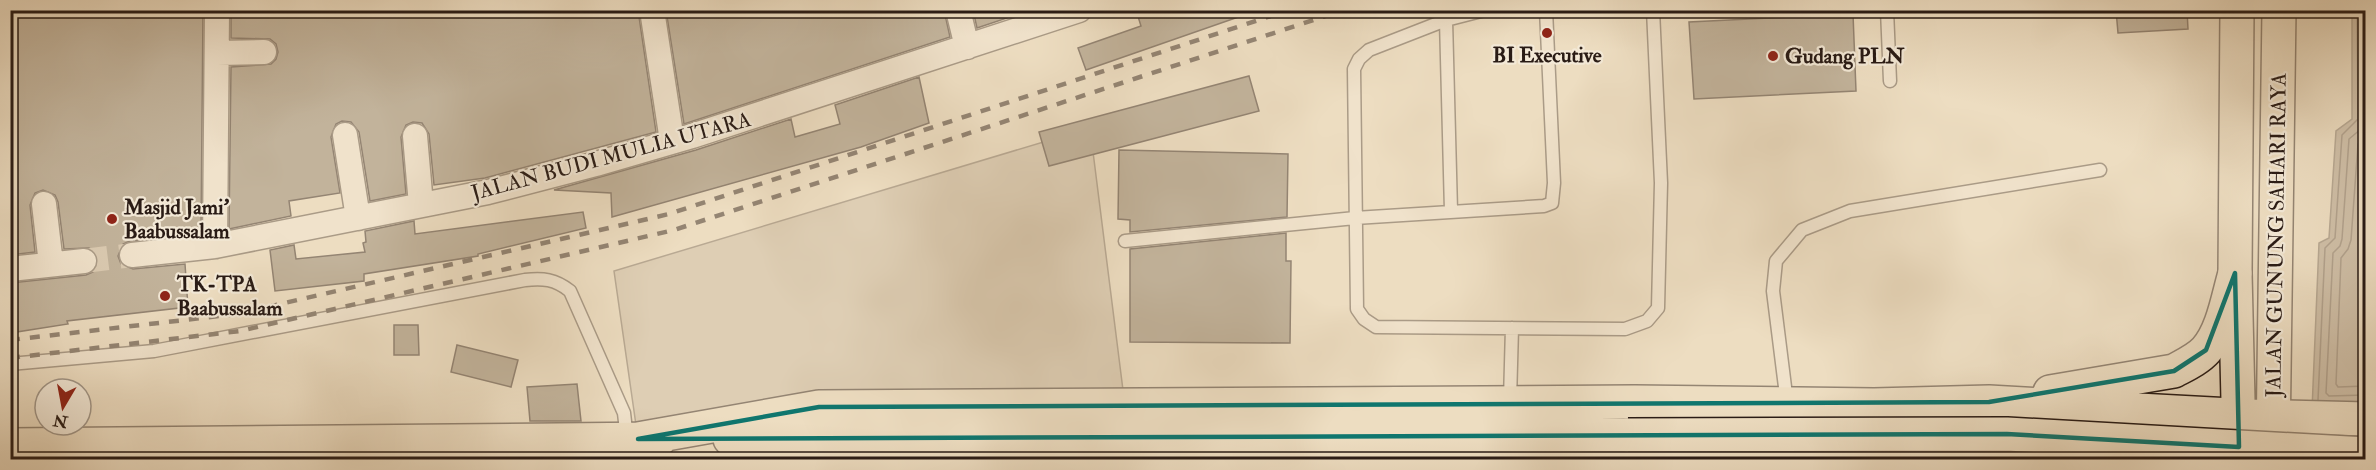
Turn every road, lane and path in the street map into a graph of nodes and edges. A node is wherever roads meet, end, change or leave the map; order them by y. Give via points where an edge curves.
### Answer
1 (217, 10) edge
2 (652, 10) edge
3 (958, 10) edge
4 (1079, 10) edge
5 (1485, 10) edge
6 (1546, 10) edge
7 (1653, 10) edge
8 (1887, 10) edge
9 (2237, 10) edge
10 (2280, 10) edge
11 (1446, 20) junction
12 (967, 47) junction
13 (264, 52) dead end
14 (217, 53) junction
15 (1890, 81) dead end
16 (345, 135) dead end
17 (415, 136) dead end
18 (672, 141) junction
19 (2100, 170) dead end
20 (44, 204) dead end
21 (421, 205) junction
22 (1451, 211) junction
23 (358, 218) junction
24 (1355, 218) junction
25 (1125, 242) dead end
26 (215, 246) junction
27 (132, 255) tunnel mouth
28 (84, 261) tunnel mouth
29 (51, 264) junction
30 (10, 269) edge
31 (2235, 273) junction
32 (1512, 328) junction
33 (10, 364) edge
34 (1989, 402) junction
35 (1509, 404) junction
36 (1788, 405) junction
37 (1874, 405) junction
38 (2239, 415) junction
39 (2272, 416) junction
40 (2366, 419) edge
41 (632, 439) junction
42 (10, 445) edge
43 (2366, 454) edge
44 (1887, 459) edge
45 (2240, 459) edge
46 (2273, 459) edge

1 - 14 street
2 - 18 street
3 - 12 street
4 - 12 street, JALAN BUDI MULIA UTARA
5 - 11 lane
6 - 22 lane via 1552,203
7 - 32 lane via 1661,183 1658,308 1647,321 1625,329
8 - 15 lane
9 - 31 main road, JALAN GUNUNG SAHARI RAYA
10 - 39 main road, JALAN GUNUNG SAHARI RAYA
11 - 22 lane
11 - 24 lane via 1369,50 1354,69
12 - 18 street, JALAN BUDI MULIA UTARA
13 - 14 street
14 - 26 street
16 - 23 street
17 - 21 street
18 - 21 street, JALAN BUDI MULIA UTARA via 488,192
19 - 36 lane via 1850,210 1802,230 1776,261 1773,291
20 - 29 street
21 - 23 street, JALAN BUDI MULIA UTARA
22 - 24 lane
23 - 26 street, JALAN BUDI MULIA UTARA
24 - 25 lane
24 - 32 lane via 1358,309 1364,319 1376,327
26 - 27 street, JALAN BUDI MULIA UTARA
28 - 29 street
29 - 30 street
31 - 34 main road via 2206,350 2174,371
31 - 38 main road, JALAN GUNUNG SAHARI RAYA
32 - 35 lane
33 - 41 lane via 154,351 543,278 570,291
34 - 37 main road
34 - 38 main road
35 - 36 main road
35 - 41 main road via 819,407
36 - 37 main road
37 - 44 main road via 1888,434
38 - 39 main road
38 - 45 main road, JALAN GUNUNG SAHARI RAYA
39 - 40 main road
39 - 46 main road, JALAN GUNUNG SAHARI RAYA
41 - 42 main road
41 - 43 main road, bridge via 2007,434

